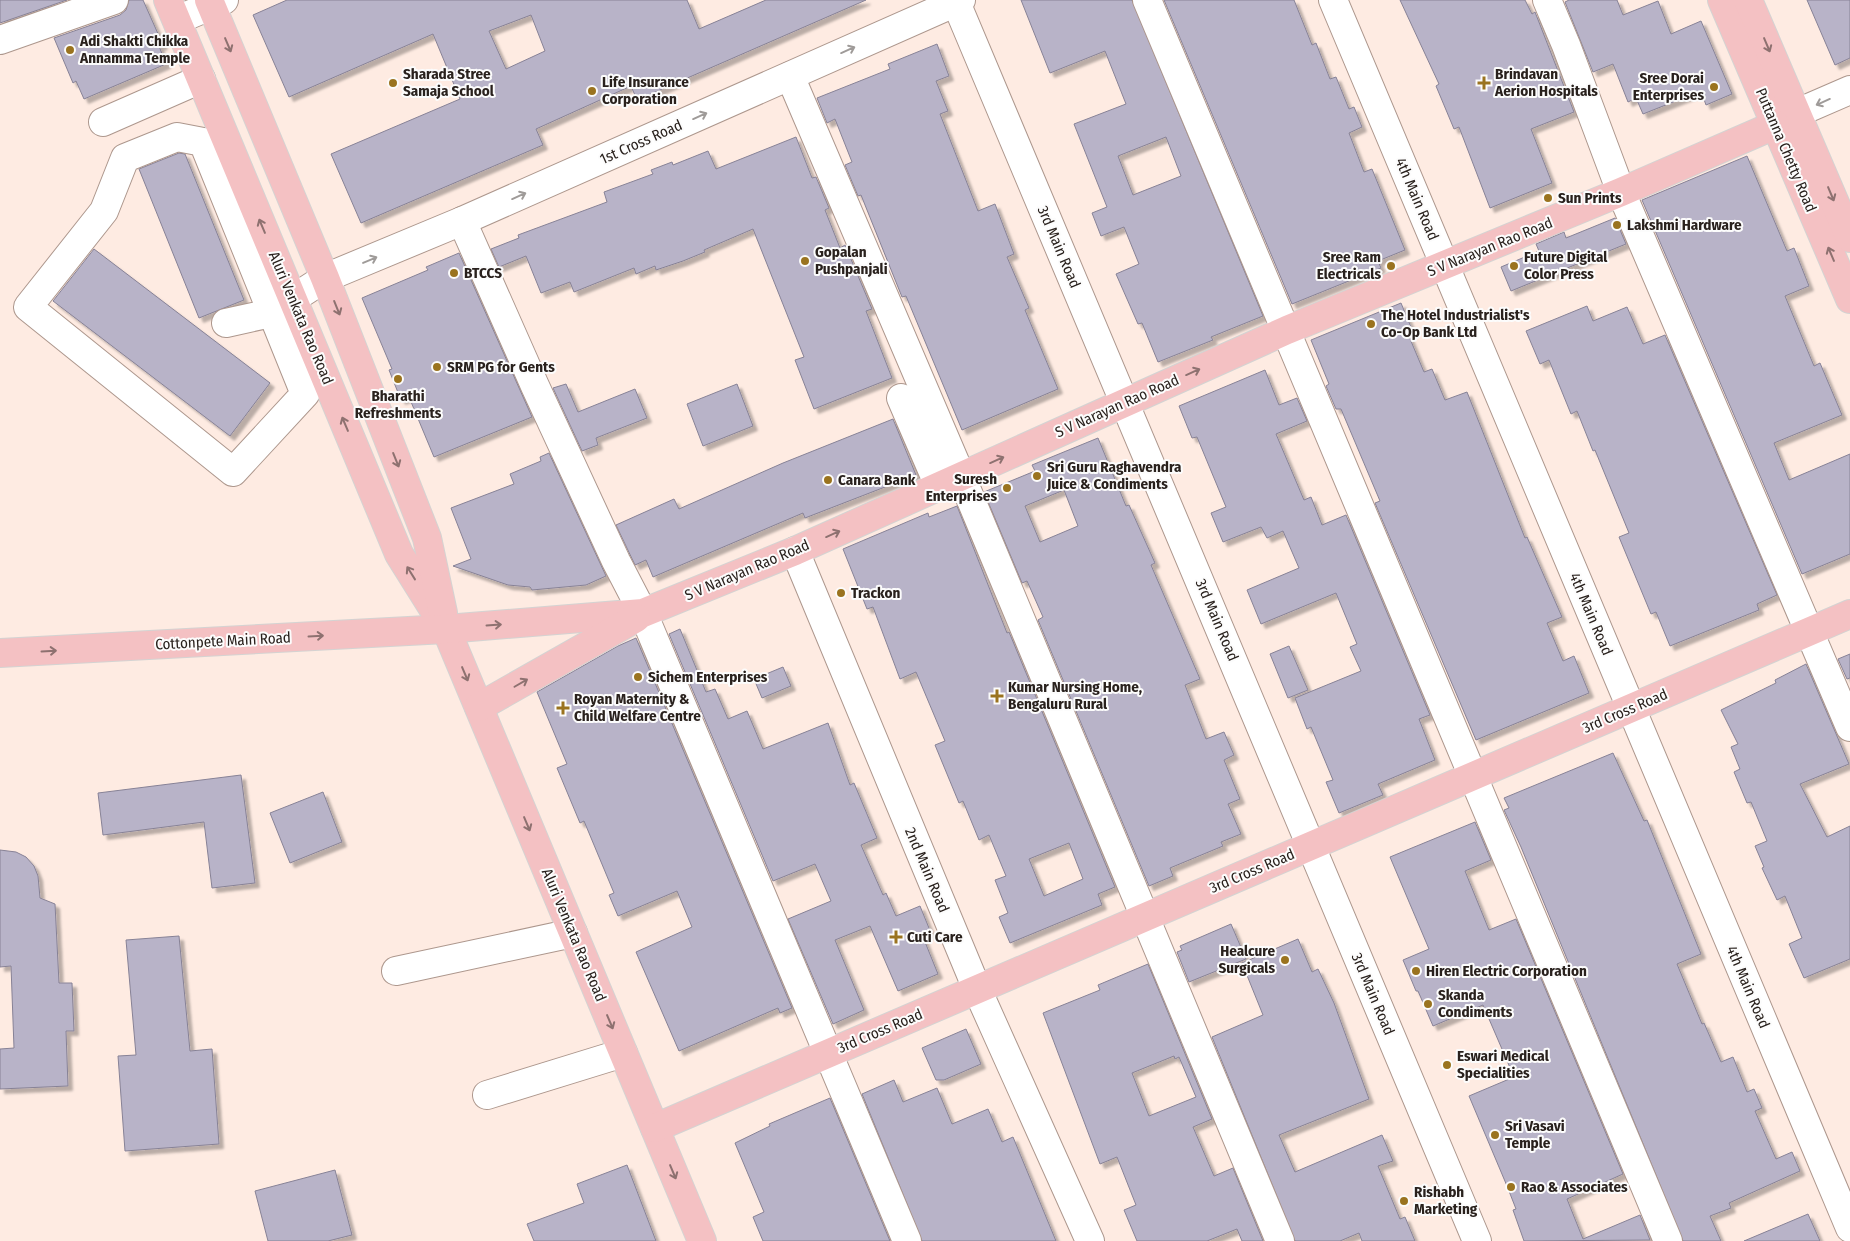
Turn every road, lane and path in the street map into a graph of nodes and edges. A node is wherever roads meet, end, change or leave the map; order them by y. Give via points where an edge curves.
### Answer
1 (114, 0) edge
2 (1147, 0) edge
3 (1333, 0) edge
4 (1547, 0) edge
5 (1722, 0) edge
6 (1748, 0) edge
7 (957, 1) edge
8 (215, 2) edge
9 (173, 10) edge
10 (0, 40) edge
11 (790, 76) junction
12 (201, 79) junction
13 (1850, 90) edge
14 (1786, 119) junction
15 (103, 122) dead end
16 (1621, 192) junction
17 (462, 221) junction
18 (1850, 238) edge
19 (1444, 266) junction
20 (325, 278) junction
21 (1850, 299) edge
22 (282, 306) junction
23 (226, 323) dead end
24 (1286, 330) junction
25 (901, 398) dead end
26 (1125, 402) junction
27 (950, 481) junction
28 (795, 551) junction
29 (643, 613) junction
30 (1850, 614) edge
31 (446, 629) junction
32 (1811, 632) junction
33 (0, 653) edge
34 (479, 708) junction
35 (1631, 708) junction
36 (1850, 726) edge
37 (1473, 776) junction
38 (1311, 846) junction
39 (1144, 917) junction
40 (573, 934) junction
41 (396, 970) dead end
42 (977, 989) junction
43 (623, 1054) junction
44 (827, 1054) junction
45 (488, 1095) dead end
46 (655, 1128) junction
47 (1850, 1228) edge
48 (702, 1241) edge
49 (907, 1241) edge
50 (1090, 1241) edge
51 (1280, 1241) edge
52 (1477, 1241) edge
53 (1668, 1241) edge

1 - 10 street
2 - 24 street
3 - 19 street, 4th Main Road
4 - 16 street
5 - 14 main road, Puttanna Chetty Road
6 -> 14 main road, Puttanna Chetty Road
11 -> 7 street, 1st Cross Road
7 - 26 street, 3rd Main Road
8 - 9 street
8 -> 20 main road, Aluri Venkata Rao Road
9 - 12 main road, Aluri Venkata Rao Road
17 -> 11 street, 1st Cross Road
11 - 27 street
12 - 15 street
22 -> 12 main road, Aluri Venkata Rao Road
13 -> 14 street
14 - 16 main road, S V Narayan Rao Road
14 -> 18 main road, Puttanna Chetty Road
21 -> 14 main road, Puttanna Chetty Road
16 - 19 main road, S V Narayan Rao Road
16 - 32 street
20 -> 17 street, 1st Cross Road
17 - 29 street via 616,561
19 - 24 main road, S V Narayan Rao Road
19 - 35 street, 4th Main Road
20 - 22 street, 1st Cross Road
20 -> 31 main road, Aluri Venkata Rao Road via 427,538
22 - 22 street via 203,142 177,137 125,158 104,211 28,307 233,472 305,394
22 - 23 street, 1st Cross Road
31 -> 22 main road, Aluri Venkata Rao Road via 399,554
26 -> 24 main road, S V Narayan Rao Road
24 - 37 street
25 - 27 street
27 -> 26 main road, S V Narayan Rao Road
26 - 38 street, 3rd Main Road
28 -> 27 main road, S V Narayan Rao Road
27 - 39 street
28 - 29 main road, S V Narayan Rao Road
28 - 42 street, 2nd Main Road
31 -> 29 main road, S V Narayan Rao Road
34 -> 29 main road
29 - 44 street
30 - 32 main road, 3rd Cross Road
33 -> 31 main road, Cottonpete Main Road
31 -> 34 main road, Aluri Venkata Rao Road
32 - 35 main road, 3rd Cross Road
32 - 36 street
34 -> 40 main road, Aluri Venkata Rao Road
35 - 37 main road, 3rd Cross Road
35 - 47 street, 4th Main Road
37 - 38 main road, 3rd Cross Road
37 - 53 street
38 - 39 main road, 3rd Cross Road
38 - 52 street, 3rd Main Road
39 - 42 main road, 3rd Cross Road
39 - 51 street
40 - 41 street
40 -> 43 main road, Aluri Venkata Rao Road
42 - 44 main road, 3rd Cross Road
42 - 50 street, 2nd Main Road
43 - 45 street
43 - 46 main road, Aluri Venkata Rao Road
44 - 46 main road, 3rd Cross Road
44 - 49 street
46 -> 48 main road, Aluri Venkata Rao Road

